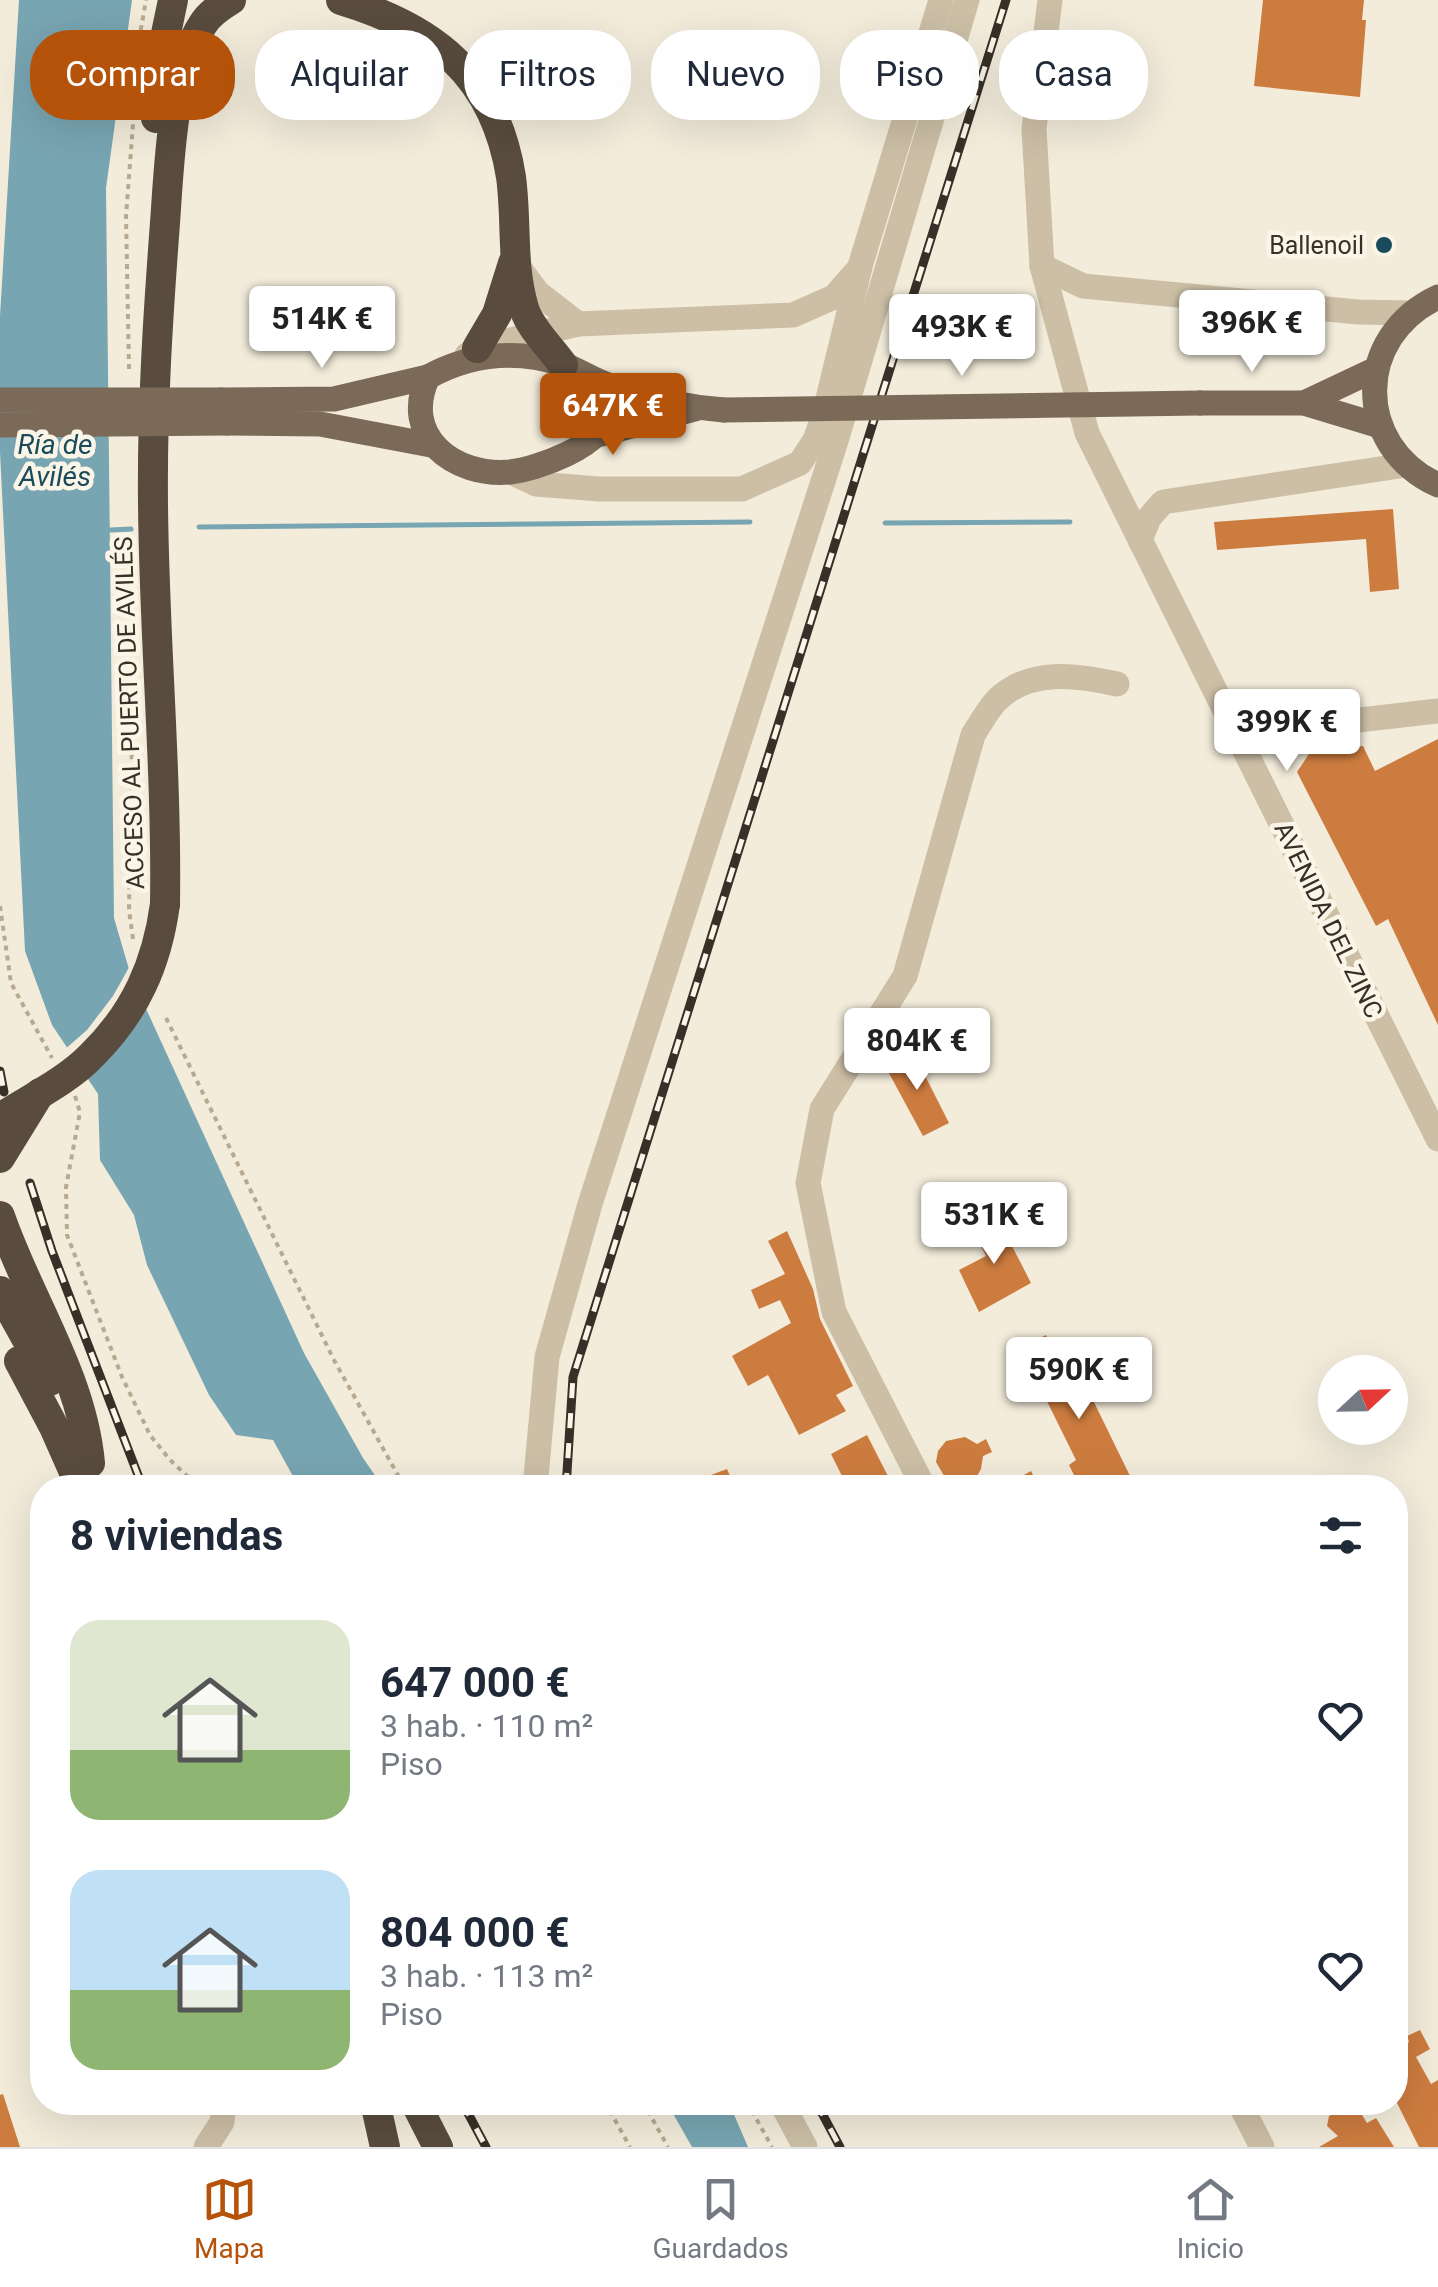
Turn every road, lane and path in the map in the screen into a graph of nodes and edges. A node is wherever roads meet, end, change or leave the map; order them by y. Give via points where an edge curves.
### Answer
1 (146, 0) edge
2 (174, 0) edge
3 (185, 0) edge
4 (194, 0) edge
5 (232, 0) edge
6 (341, 0) edge
7 (941, 0) edge
8 (967, 0) edge
9 (1050, 0) edge
10 (142, 30) edge
11 (189, 30) edge
12 (200, 30) edge
13 (133, 120) edge
14 (175, 120) edge
15 (154, 148) junction
16 (514, 261) junction
17 (861, 263) junction
18 (1042, 266) junction
19 (1438, 297) edge
20 (1410, 313) junction
21 (578, 324) junction
22 (540, 332) junction
23 (477, 348) junction
24 (142, 362) junction
25 (563, 364) junction
26 (1376, 369) junction
27 (439, 371) junction
28 (591, 380) junction
29 (0, 400) edge
30 (1304, 403) junction
31 (712, 409) junction
32 (224, 411) junction
33 (0, 426) edge
34 (1380, 426) junction
35 (598, 435) junction
36 (432, 445) junction
37 (1406, 465) junction
38 (511, 472) junction
39 (1438, 485) edge
40 (1140, 540) junction
41 (134, 679) dead end
42 (1118, 684) dead end
43 (1438, 711) edge
44 (1237, 734) junction
45 (0, 906) edge
46 (134, 944) dead end
47 (166, 1018) dead end
48 (50, 1081) junction
49 (75, 1095) dead end
50 (0, 1118) edge
51 (1438, 1139) edge
52 (0, 1158) edge
53 (0, 1216) edge
54 (2, 1301) edge
55 (0, 1365) edge
56 (54, 1427) junction
57 (87, 1475) edge
58 (88, 1475) edge
59 (90, 1475) edge
60 (186, 1475) edge
61 (398, 1475) edge
62 (537, 1475) edge
63 (917, 1475) edge
64 (223, 2115) edge
65 (379, 2115) edge
66 (382, 2115) edge
67 (421, 2115) edge
68 (612, 2115) edge
69 (650, 2115) edge
70 (755, 2115) edge
71 (788, 2115) edge
72 (1246, 2115) edge
73 (206, 2147) edge
74 (385, 2147) edge
75 (397, 2147) edge
76 (438, 2147) edge
77 (630, 2147) edge
78 (668, 2147) edge
79 (772, 2147) edge
80 (805, 2147) edge
81 (1262, 2147) edge

1 - 10 path
2 - 15 highway
3 - 15 highway
4 - 11 highway
5 - 12 highway
6 - 16 highway via 436,42 485,96 511,178
7 - 17 street
8 - 62 street via 836,440 590,1204 547,1357
9 - 18 street, AVENIDA DEL ZINC via 1034,130
13 - 24 path via 126,216
14 - 24 highway
15 - 24 highway
16 - 21 street via 538,293
16 - 22 highway via 524,312
16 - 23 highway via 497,314
17 - 21 street via 834,297 793,316
17 - 38 street via 824,415 800,463 742,488 536,484
18 - 20 street via 1083,286
18 - 40 street, AVENIDA DEL ZINC via 1087,433
19 - 20 main road
20 - 26 main road via 1388,338
21 - 22 street
22 - 23 street
22 - 25 highway
23 - 27 street
24 - 48 highway, ACCESO AL PUERTO DE AVILÉS, bridge via 165,904 151,971 126,1012 90,1058
25 - 27 main road via 492,355
25 - 28 main road
26 - 30 main road
26 - 34 main road
27 - 32 main road via 334,399
27 - 36 main road via 418,407
28 - 31 main road
28 - 35 main road via 606,416
29 - 32 main road, bridge
30 - 31 main road, bridge
30 - 34 main road
31 - 35 main road
32 - 33 main road, bridge
32 - 36 main road
34 - 37 main road
35 - 38 main road
36 - 38 main road via 484,471
37 - 39 main road
37 - 40 street via 1163,502
40 - 44 street, AVENIDA DEL ZINC
41 - 46 path
42 - 63 street via 1075,675 1025,681 996,700 972,735 905,976 822,1109 808,1184 834,1312
43 - 44 street
44 - 51 street, AVENIDA DEL ZINC
45 - 48 path via 11,983
47 - 61 path
48 - 50 highway, ACCESO AL PUERTO DE AVILÉS, bridge
48 - 52 highway
49 - 60 path via 80,1112 66,1186 67,1236 150,1435
53 - 59 highway via 84,1421
54 - 56 highway
54 - 58 highway via 36,1351
55 - 56 highway
56 - 57 highway
64 - 73 street
65 - 74 highway
66 - 75 main road
67 - 76 highway
68 - 77 path
69 - 78 path
70 - 79 path
71 - 80 street
72 - 81 street

